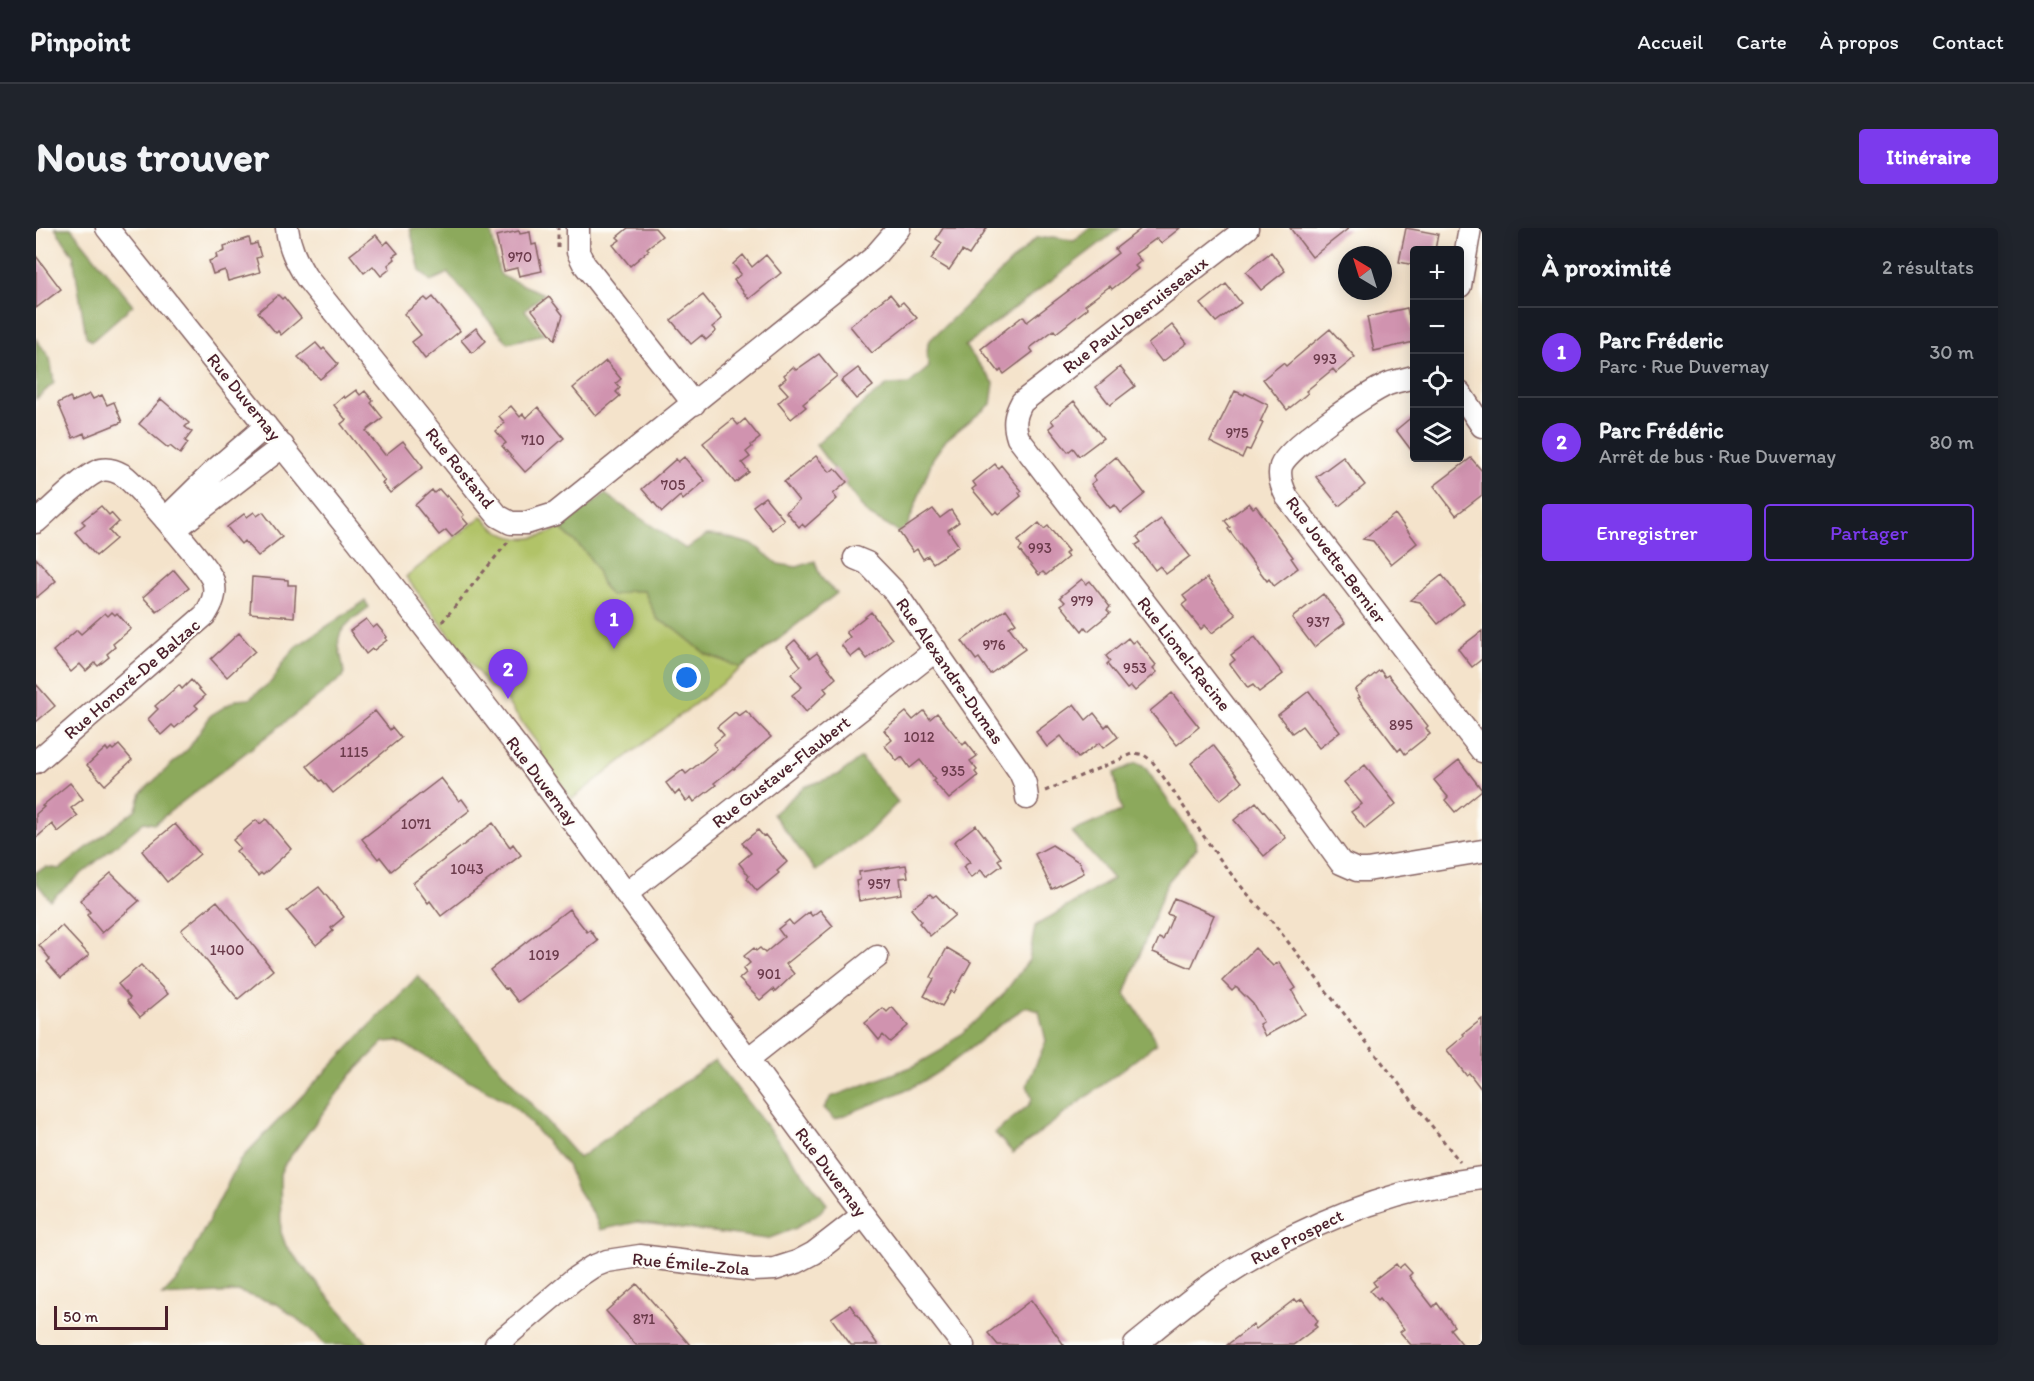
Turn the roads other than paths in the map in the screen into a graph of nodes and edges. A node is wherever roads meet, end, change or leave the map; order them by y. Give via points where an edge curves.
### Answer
1 (107, 228) edge
2 (287, 228) edge
3 (578, 228) edge
4 (899, 228) edge
5 (1247, 228) edge
6 (1470, 228) edge
7 (1464, 263) edge
8 (1410, 378) edge
9 (1464, 399) edge
10 (694, 404) junction
11 (266, 426) junction
12 (1482, 426) edge
13 (1018, 438) joint
14 (283, 446) junction
15 (36, 522) edge
16 (170, 525) junction
17 (855, 558) dead end
18 (936, 651) junction
19 (1482, 751) edge
20 (36, 762) edge
21 (1027, 798) road end
22 (1482, 851) edge
23 (626, 894) junction
24 (877, 957) dead end
25 (748, 1059) junction
26 (1474, 1179) edge
27 (863, 1215) junction
28 (496, 1345) edge
29 (963, 1345) edge
30 (1135, 1345) edge

1 - 11 street, Rue Duvernay
2 - 10 street, Rue Rostand via 296,261 306,277 498,516 511,523 555,514
3 - 10 street via 578,252 584,264
4 - 10 street via 873,258
5 - 13 street, Rue Paul-Desruisseaux via 1022,402 1015,415
6 - 7 street
8 - 19 street, Rue Jovette-Bernier via 1374,392 1296,448 1281,466 1282,487
9 - 12 street
11 - 14 street, Rue Duvernay
11 - 16 street via 216,470
13 - 22 street, Rue Lionel-Racine via 1341,863 1367,870
14 - 16 street
14 - 23 street, Rue Duvernay via 532,766
15 - 16 street, Rue Honoré-De Balzac via 89,476 100,470 113,470 124,476
16 - 20 street, Rue Honoré-De Balzac via 213,580 212,605
17 - 18 street, Rue Alexandre-Dumas via 867,563 895,592
18 - 21 street, Rue Alexandre-Dumas via 1020,772
18 - 23 street, Rue Gustave-Flaubert
23 - 25 street, Rue Duvernay
24 - 25 street
25 - 27 street, Rue Duvernay
26 - 30 street, Rue Prospect via 1381,1199 1298,1234 1221,1278
27 - 28 street, Rue Émile-Zola via 814,1253 775,1269 640,1257 607,1261 574,1279
27 - 29 street, Rue Duvernay

